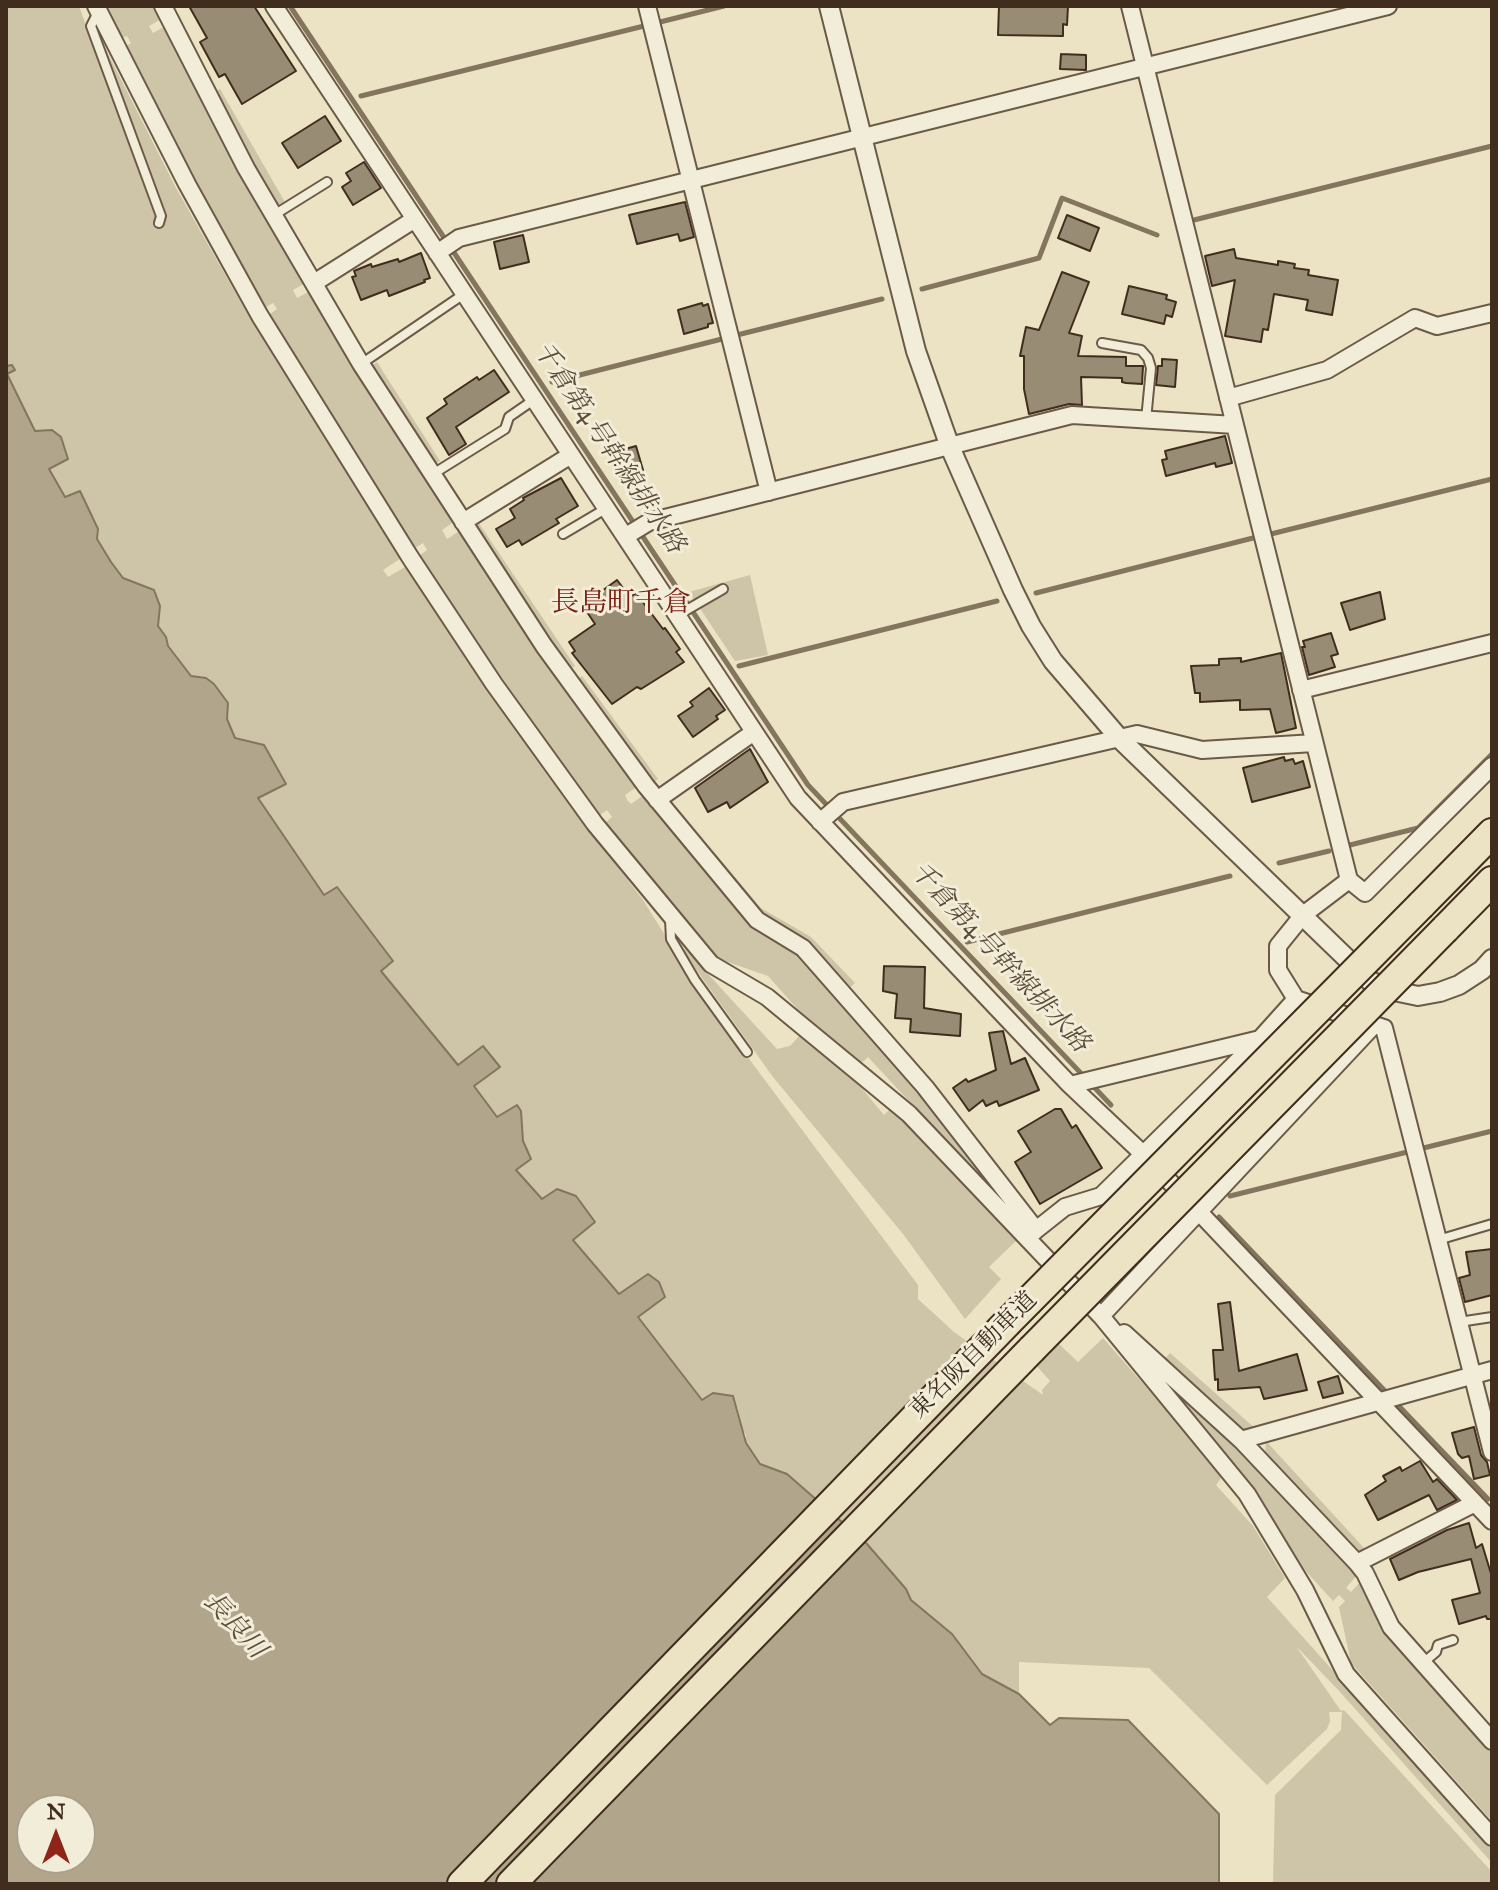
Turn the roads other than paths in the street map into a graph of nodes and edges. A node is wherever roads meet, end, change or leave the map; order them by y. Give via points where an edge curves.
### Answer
1 (163, 6) edge
2 (274, 6) edge
3 (647, 6) edge
4 (829, 6) edge
5 (1130, 6) edge
6 (1388, 6) edge
7 (97, 9) edge
8 (1146, 67) junction
9 (862, 137) junction
10 (691, 181) junction
11 (327, 182) dead end
12 (274, 215) junction
13 (415, 219) junction
14 (159, 223) dead end
15 (445, 247) junction
16 (314, 283) junction
17 (464, 294) junction
18 (1492, 313) edge
19 (1102, 343) dead end
20 (361, 364) junction
21 (1228, 398) junction
22 (535, 399) junction
23 (1146, 420) junction
24 (1235, 425) junction
25 (950, 447) junction
26 (571, 455) junction
27 (432, 475) junction
28 (769, 492) junction
29 (607, 508) junction
30 (463, 522) junction
31 (634, 531) junction
32 (563, 534) dead end
33 (723, 589) dead end
34 (681, 613) junction
35 (1492, 643) edge
36 (1301, 690) junction
37 (754, 732) junction
38 (1120, 739) junction
39 (1314, 743) junction
40 (1492, 766) edge
41 (657, 800) junction
42 (828, 815) junction
43 (1492, 833) edge
44 (1349, 880) junction
45 (1492, 881) edge
46 (670, 915) junction
47 (1303, 915) junction
48 (1492, 959) edge
49 (1296, 999) junction
50 (1374, 1025) junction
51 (1260, 1039) junction
52 (747, 1052) dead end
53 (1083, 1082) junction
54 (1142, 1153) junction
55 (1200, 1213) junction
56 (1492, 1224) edge
57 (1031, 1234) junction
58 (1438, 1240) junction
59 (1101, 1316) junction
60 (1492, 1317) edge
61 (1459, 1322) junction
62 (1492, 1370) edge
63 (1473, 1375) junction
64 (1380, 1403) junction
65 (1241, 1440) junction
66 (1492, 1452) edge
67 (1487, 1513) edge
68 (1357, 1563) junction
69 (1453, 1640) dead end
70 (1423, 1663) junction
71 (1492, 1741) edge
72 (1492, 1837) edge
73 (462, 1884) edge
74 (511, 1884) edge

1 - 12 street
2 - 13 street
3 - 10 street
4 - 9 street
5 - 8 street
6 - 8 street
7 - 14 lane via 91,26 161,216
7 - 46 street via 260,316 410,557 595,824
8 - 9 street
8 - 21 street
9 - 10 street
9 - 25 street via 916,351
10 - 15 street
10 - 28 street
11 - 12 lane
12 - 16 street
13 - 15 street
13 - 16 street
15 - 17 street
16 - 20 street
17 - 20 lane
17 - 22 street
18 - 21 street via 1437,326 1415,318 1327,370
19 - 23 lane via 1141,350 1148,358
20 - 27 street
21 - 24 street
22 - 26 street
22 - 27 lane via 509,417 505,429
23 - 24 street
23 - 25 street via 1072,415
24 - 36 street
25 - 28 street
25 - 38 street via 1031,626 1053,661
26 - 29 street
26 - 30 street
27 - 30 street
28 - 31 street
29 - 31 street
29 - 32 lane
30 - 41 street via 544,646
31 - 34 street
33 - 34 lane
34 - 37 street
35 - 36 street
36 - 39 street
37 - 41 street
37 - 42 street via 798,798
38 - 39 street via 1137,734 1202,750
38 - 42 street via 843,802
38 - 47 street
39 - 44 street
40 - 44 street via 1365,893
41 - 57 street via 757,920 803,948 925,1087
42 - 53 street
43 - 73 highway, 東名阪自動車道, bridge via 894,1437
44 - 47 street
45 - 74 highway, 東名阪自動車道, bridge
46 - 52 lane via 671,939
46 - 57 street via 711,964 767,997 909,1114
47 - 48 street via 1370,981 1394,991 1418,996 1440,992 1459,985
47 - 49 street via 1278,946 1278,970
49 - 50 street
49 - 51 street
50 - 55 street
50 - 58 street via 1384,1028
51 - 53 street
51 - 54 street
53 - 54 street
54 - 55 street
54 - 57 street via 1101,1196 1065,1207
55 - 59 street
55 - 64 street
56 - 58 lane
57 - 59 street
58 - 61 street
59 - 65 street
59 - 72 street via 1247,1494 1305,1590 1346,1674
60 - 61 lane
61 - 63 street
62 - 63 street
63 - 64 street
63 - 66 street
64 - 65 street
64 - 67 street
65 - 68 street
67 - 68 street
68 - 70 street via 1391,1627
69 - 70 lane via 1438,1645
70 - 71 street

